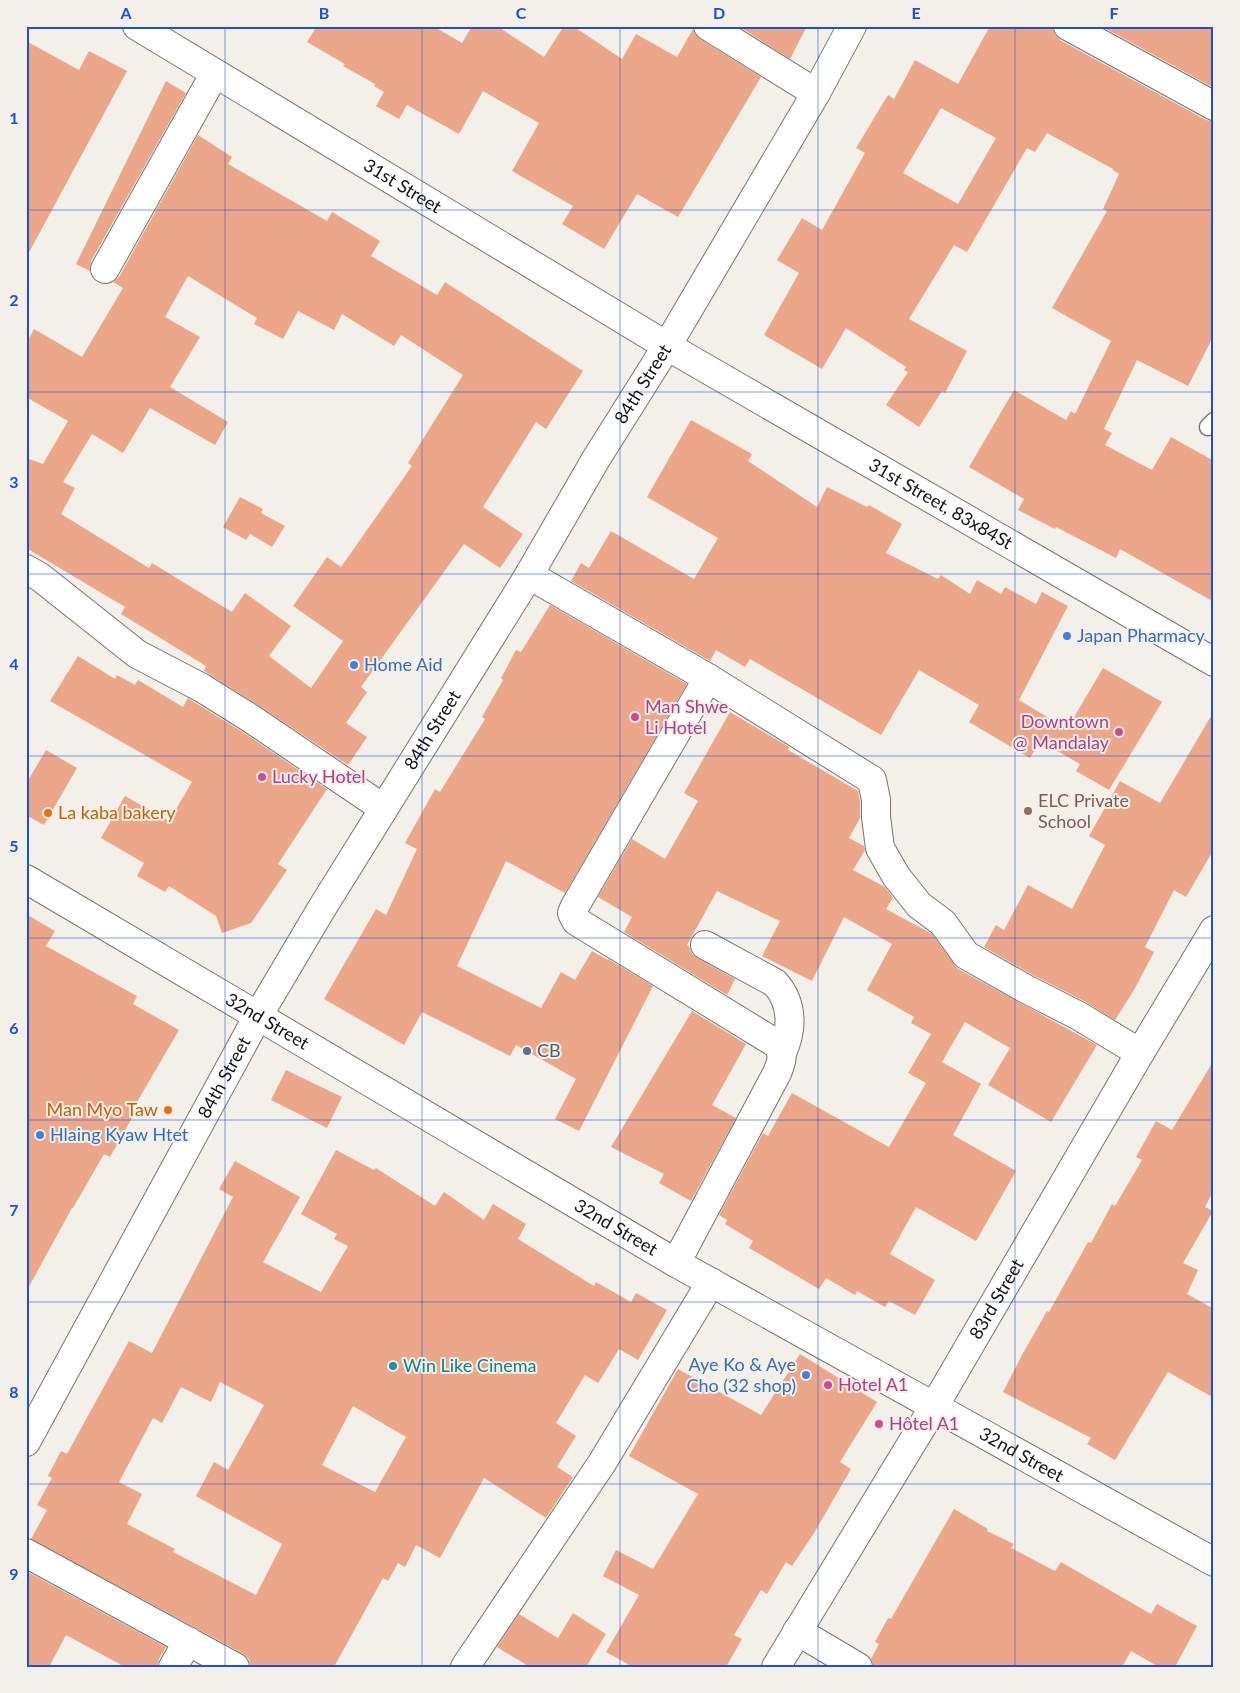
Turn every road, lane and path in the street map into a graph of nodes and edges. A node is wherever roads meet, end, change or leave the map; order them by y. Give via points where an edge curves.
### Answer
1 (137, 26) edge
2 (708, 26) edge
3 (852, 26) edge
4 (1068, 26) edge
5 (215, 73) junction
6 (816, 93) junction
7 (1214, 106) edge
8 (105, 269) dead end
9 (667, 346) junction
10 (26, 569) edge
11 (529, 575) junction
12 (1214, 662) edge
13 (708, 678) junction
14 (383, 808) junction
15 (26, 879) edge
16 (1214, 930) edge
17 (705, 945) dead end
18 (258, 1016) junction
19 (782, 1053) junction
20 (1140, 1053) junction
21 (676, 1263) junction
22 (711, 1282) junction
23 (934, 1405) junction
24 (29, 1430) edge
25 (26, 1553) edge
26 (1214, 1562) edge
27 (797, 1631) junction
28 (188, 1641) junction
29 (173, 1667) edge
30 (235, 1667) edge
31 (465, 1667) edge
32 (776, 1667) edge
33 (858, 1667) edge

1 - 5 street, 31st Street
2 - 6 street
3 - 6 street, 84th Street
4 - 7 street
5 - 8 street
5 - 9 street, 31st Street
6 - 9 street, 84th Street
9 - 11 street, 84th Street
9 - 12 street, 31st Street, 83x84St
10 - 14 street via 137,654 234,708
11 - 13 street
11 - 14 street, 84th Street
13 - 19 street via 572,913 576,921 777,1044
13 - 20 street via 872,780 880,848 919,905 943,923 966,954
14 - 18 street, 84th Street
15 - 18 street, 32nd Street
16 - 20 street, 83rd Street
17 - 19 street via 780,988 790,1012 788,1039
18 - 21 street, 32nd Street
18 - 24 street, 84th Street
19 - 21 street via 783,1060 777,1073
20 - 23 street, 83rd Street
21 - 22 street, 32nd Street
22 - 23 street, 32nd Street
22 - 31 street via 602,1463
23 - 26 street, 32nd Street
23 - 27 street, 83rd Street
25 - 28 street
27 - 32 street, 83rd Street
27 - 33 street
28 - 29 street
28 - 30 street

